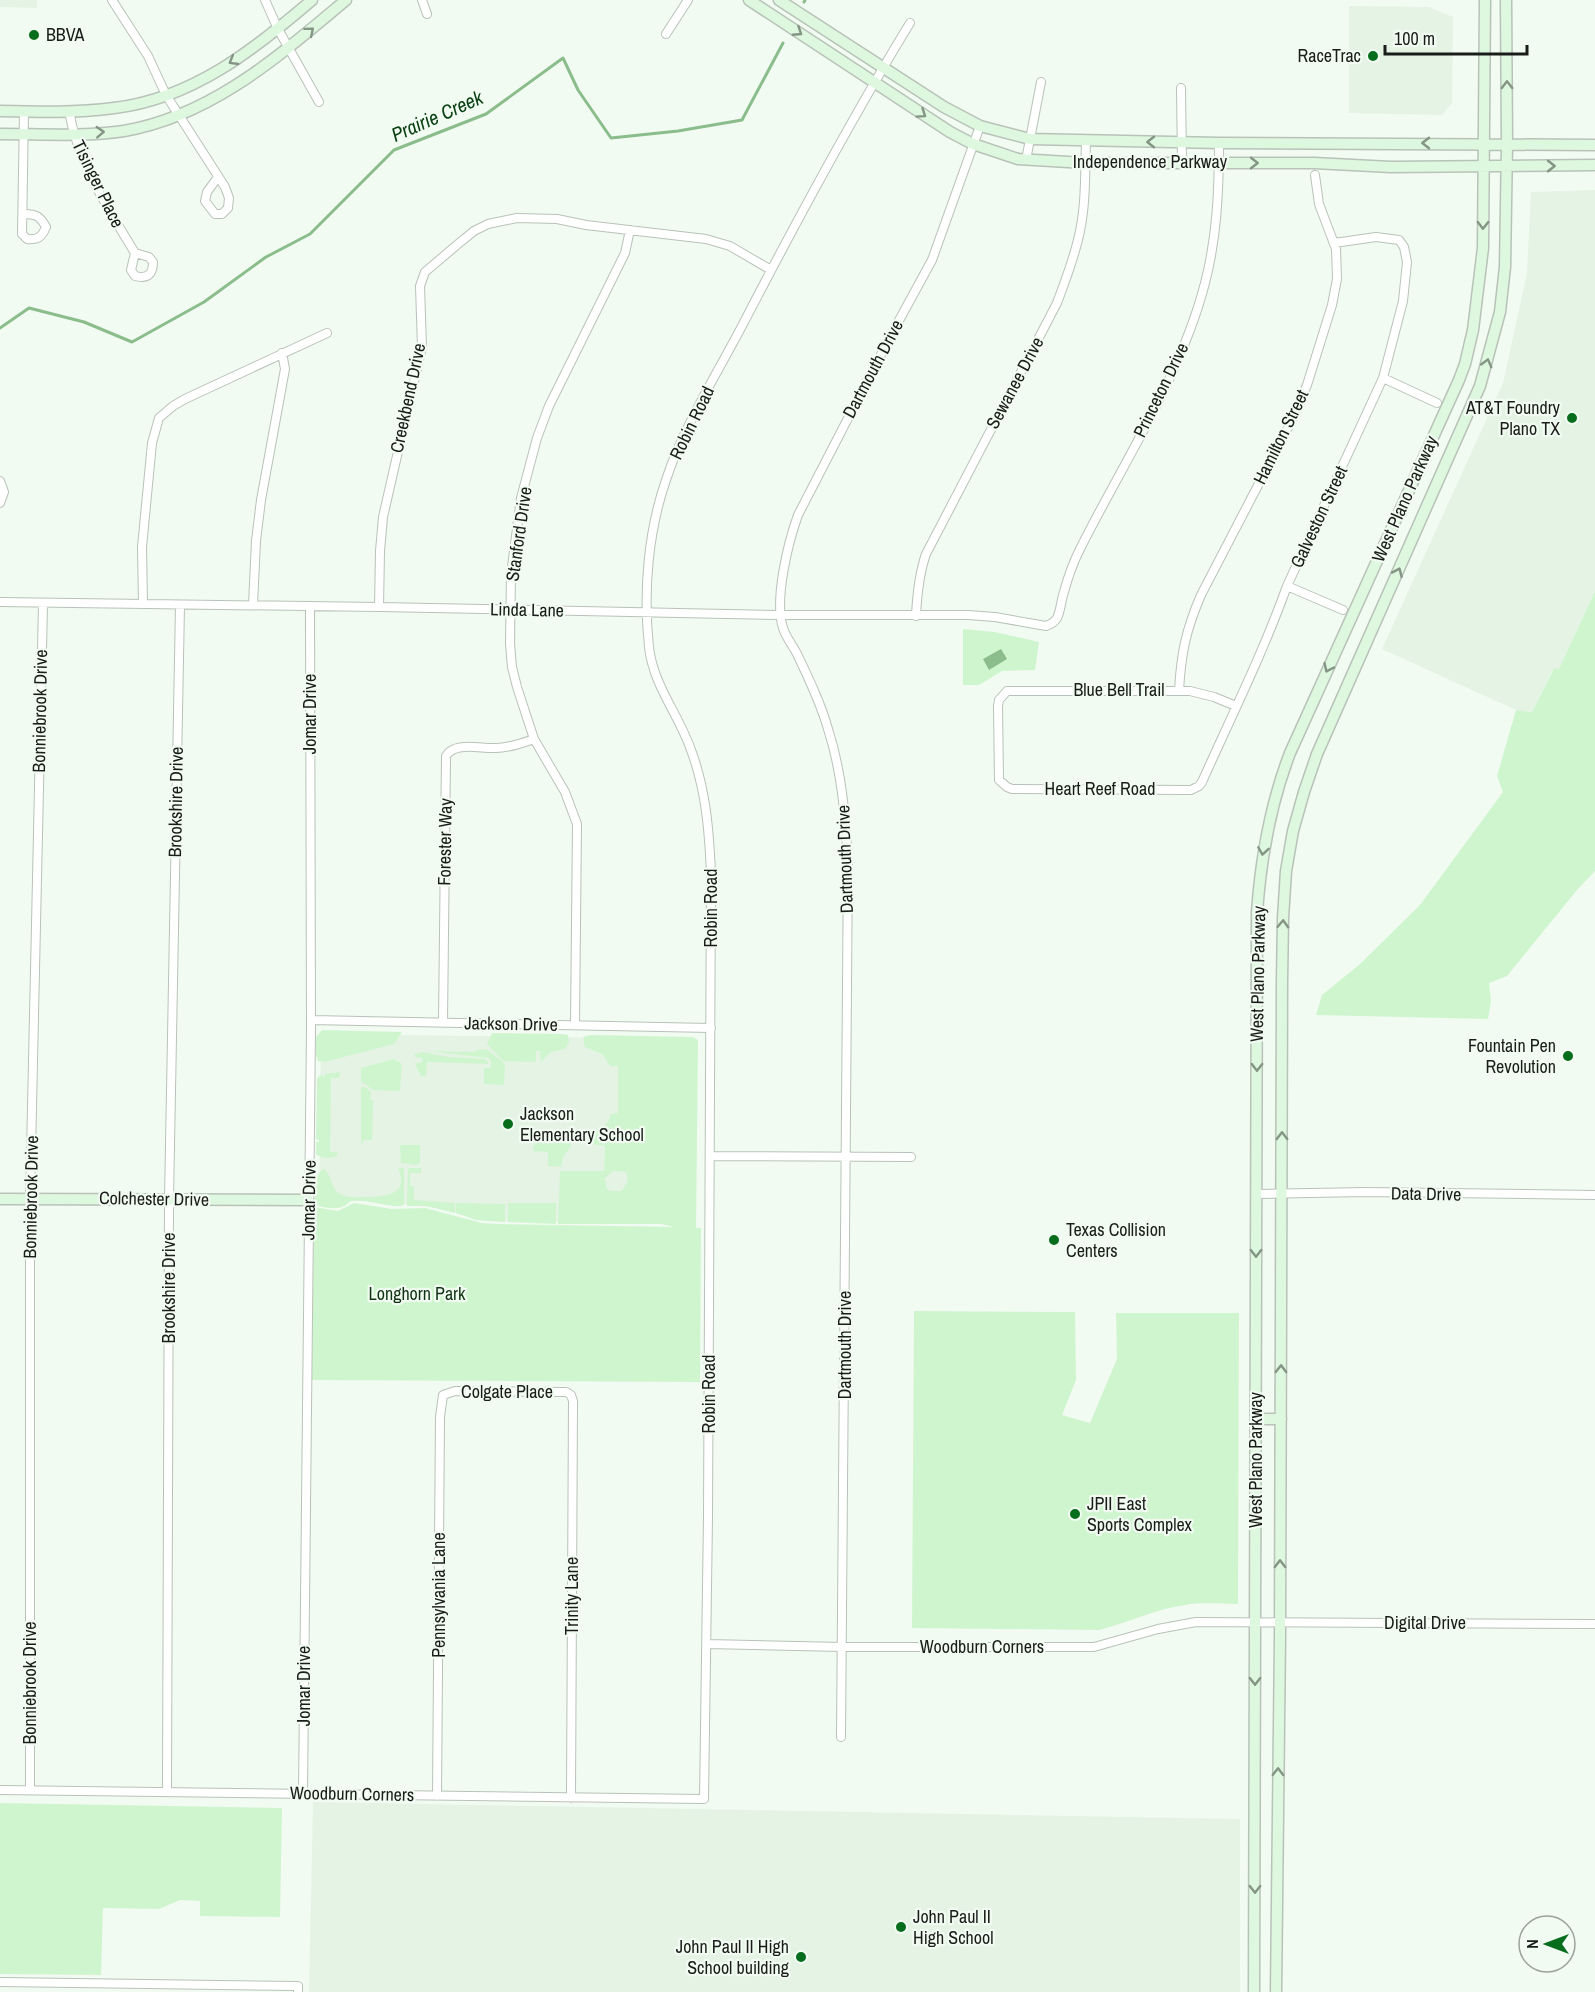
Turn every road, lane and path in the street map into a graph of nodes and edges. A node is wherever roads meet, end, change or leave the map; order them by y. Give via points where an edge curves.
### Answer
1 (112, 0) edge
2 (266, 0) edge
3 (312, 0) edge
4 (346, 0) edge
5 (422, 0) edge
6 (688, 0) edge
7 (749, 0) edge
8 (779, 0) edge
9 (1485, 0) edge
10 (1505, 2) edge
11 (428, 14) dead end
12 (910, 23) dead end
13 (278, 29) junction
14 (666, 34) dead end
15 (289, 48) junction
16 (882, 68) junction
17 (874, 81) junction
18 (1041, 82) dead end
19 (1181, 88) dead end
20 (166, 95) junction
21 (319, 102) dead end
22 (0, 111) edge
23 (69, 111) junction
24 (24, 112) junction
25 (178, 114) junction
26 (980, 126) junction
27 (0, 134) edge
28 (23, 134) junction
29 (73, 134) junction
30 (1030, 139) junction
31 (1086, 141) junction
32 (1182, 142) junction
33 (1219, 143) junction
34 (1485, 143) junction
35 (973, 144) junction
36 (1507, 144) junction
37 (1595, 145) edge
38 (1026, 160) junction
39 (1085, 163) junction
40 (1219, 163) junction
41 (1182, 164) junction
42 (1595, 165) edge
43 (1485, 166) junction
44 (1507, 166) junction
45 (1315, 175) dead end
46 (218, 177) junction
47 (24, 214) dead end
48 (630, 230) junction
49 (1334, 243) junction
50 (135, 253) dead end
51 (771, 270) junction
52 (327, 333) dead end
53 (282, 353) junction
54 (1383, 378) junction
55 (1437, 403) dead end
56 (0, 481) edge
57 (0, 503) edge
58 (1287, 586) junction
59 (0, 603) edge
60 (43, 604) junction
61 (143, 604) junction
62 (180, 605) junction
63 (253, 605) junction
64 (310, 606) junction
65 (379, 607) junction
66 (511, 610) junction
67 (1343, 610) dead end
68 (647, 613) junction
69 (780, 615) junction
70 (916, 616) junction
71 (1053, 623) joint
72 (1179, 691) junction
73 (1236, 706) junction
74 (534, 739) junction
75 (1002, 784) joint
76 (1199, 786) joint
77 (311, 1020) junction
78 (442, 1022) junction
79 (575, 1025) junction
80 (711, 1028) junction
81 (711, 1156) junction
82 (911, 1157) dead end
83 (846, 1158) junction
84 (1256, 1194) junction
85 (1282, 1195) junction
86 (1595, 1195) edge
87 (0, 1199) edge
88 (30, 1199) junction
89 (169, 1199) junction
90 (308, 1200) junction
91 (443, 1395) joint
92 (571, 1395) joint
93 (1256, 1419) junction
94 (1281, 1419) junction
95 (1255, 1622) junction
96 (1280, 1623) junction
97 (1595, 1624) edge
98 (707, 1644) junction
99 (843, 1647) junction
100 (841, 1737) dead end
101 (0, 1790) edge
102 (30, 1790) junction
103 (167, 1792) junction
104 (303, 1794) junction
105 (437, 1796) junction
106 (571, 1798) junction
107 (704, 1799) joint
108 (0, 1982) edge
109 (298, 1989) edge
110 (1254, 1992) edge
111 (1276, 1992) edge

1 - 20 street via 148,56
2 - 13 street
3 - 13 main road
15 -> 4 main road
5 - 11 street
6 - 14 street
7 -> 17 main road, Independence Parkway
8 - 16 main road, Independence Parkway
9 - 34 main road, West Plano Parkway
36 -> 10 main road, West Plano Parkway
12 - 16 street, Robin Road
13 - 15 street
13 -> 20 main road via 197,83
15 - 21 street
15 - 25 main road via 216,98
16 - 17 street, Robin Road
16 - 26 main road, Independence Parkway
17 -> 35 main road, Independence Parkway
17 - 51 street, Robin Road
18 - 30 street
19 - 32 street
20 - 23 main road via 116,108
20 - 25 street
22 - 24 main road
23 - 24 main road
23 - 29 street, Tisinger Place
24 - 28 street
29 -> 25 main road via 122,131
25 - 46 street
26 - 30 main road, Independence Parkway
26 - 35 street, Dartmouth Drive
27 - 28 main road
28 - 29 main road
28 - 47 street
29 - 50 street, Tisinger Place via 101,198
30 - 31 main road, Independence Parkway
30 - 38 street
32 -> 31 main road, Independence Parkway
31 - 39 street, Sewanee Drive
32 - 33 main road, Independence Parkway
32 - 41 street
34 -> 33 main road, Independence Parkway
33 - 40 street, Princeton Drive
34 - 36 main road, Independence Parkway
34 - 43 main road, West Plano Parkway
35 - 38 main road, Independence Parkway
35 - 69 street, Dartmouth Drive via 932,260 798,515 786,555
36 - 37 main road, Independence Parkway
36 - 44 main road, West Plano Parkway
38 - 39 main road, Independence Parkway
39 - 41 main road, Independence Parkway
39 - 70 street, Sewanee Drive via 1084,205 1071,267 1057,303 926,554
40 - 41 main road, Independence Parkway
40 -> 43 main road, Independence Parkway
40 - 71 street, Princeton Drive via 1210,259 1190,332 1078,555
44 -> 42 main road, Independence Parkway
43 - 44 main road, Independence Parkway
43 -> 84 main road, West Plano Parkway via 1483,248 1465,364 1290,753 1271,812 1257,912
85 -> 44 main road, West Plano Parkway via 1283,918 1293,831 1317,754 1480,386 1500,312
45 - 49 street, Hamilton Street via 1319,204
46 - 46 street via 229,198 228,208 222,214 215,214 205,201
48 - 51 street, Creekbend Drive via 706,239 730,246
48 - 65 street, Creekbend Drive via 535,217 500,221 474,231 425,272 420,286 422,347 383,517
48 - 66 street, Stanford Drive via 625,253 537,438 521,498 511,574
49 - 54 street, Galveston Street via 1376,237 1399,240 1404,247 1407,262 1403,302
49 - 72 street, Hamilton Street via 1338,258 1335,288 1307,385 1192,616 1180,658
51 - 68 street, Robin Road via 666,478 648,566
52 - 53 street
53 - 61 street via 185,399 159,418 152,443 144,520
53 - 63 street via 284,379 261,500
54 - 55 street
54 - 58 street, Galveston Street
56 - 57 street via 4,492
58 - 67 street
58 - 73 street, Galveston Street
59 - 60 street, Linda Lane
60 - 61 street, Linda Lane
60 - 88 street, Bonniebrook Drive
61 - 62 street, Linda Lane
62 - 63 street, Linda Lane
62 - 89 street, Brookshire Drive
63 - 64 street, Linda Lane
64 - 65 street, Linda Lane
64 - 77 street, Jomar Drive
65 - 66 street, Linda Lane
66 - 68 street, Linda Lane
66 - 74 street, Stanford Drive via 512,667
68 - 69 street, Linda Lane
68 - 80 street, Robin Road via 654,670 691,748 705,791 711,873
69 - 70 street, Linda Lane
69 - 83 street, Dartmouth Drive via 783,630 828,727 843,795 848,860
70 - 71 street, Linda Lane via 968,615 1046,626
72 - 73 street, Blue Bell Trail via 1207,695
72 - 75 street, Blue Bell Trail via 1013,690 1002,695 998,706 998,775
73 - 76 street, Galveston Street
74 - 78 street, Forester Way via 497,748 463,747 446,756
74 - 79 street, Stanford Drive via 565,792 577,824
75 - 76 street, Heart Reef Road via 1012,789 1191,790
77 - 78 street, Jackson Drive
77 - 90 street, Jomar Drive
78 - 79 street, Jackson Drive
79 - 80 street, Jackson Drive
80 - 81 street, Robin Road
81 - 83 street
81 - 98 street, Robin Road
82 - 83 street
83 - 99 street, Dartmouth Drive
84 - 85 street, Data Drive
84 -> 93 main road, West Plano Parkway
85 - 86 street, Data Drive
94 -> 85 main road, West Plano Parkway
87 - 88 main road, Colchester Drive
88 - 89 main road, Colchester Drive
88 - 102 street, Bonniebrook Drive
89 - 90 main road, Colchester Drive
89 - 103 street, Brookshire Drive
90 - 104 street, Jomar Drive
91 - 92 street, Colgate Place via 455,1391
91 - 105 street, Pennsylvania Lane
92 - 106 street, Trinity Lane
93 - 94 main road
93 - 95 main road, West Plano Parkway
96 -> 94 main road, West Plano Parkway
95 - 96 street, Digital Drive
95 - 99 street, Woodburn Corners via 1183,1623 1094,1647
95 -> 110 main road, West Plano Parkway
96 - 97 street, Digital Drive
111 -> 96 main road, West Plano Parkway
98 - 99 street, Woodburn Corners
98 - 107 street, Robin Road
99 - 100 street, Dartmouth Drive
101 - 102 street, Woodburn Corners
102 - 103 street, Woodburn Corners
103 - 104 street, Woodburn Corners
104 - 105 street, Woodburn Corners
105 - 106 street, Woodburn Corners
106 - 107 street, Woodburn Corners
108 - 109 street

